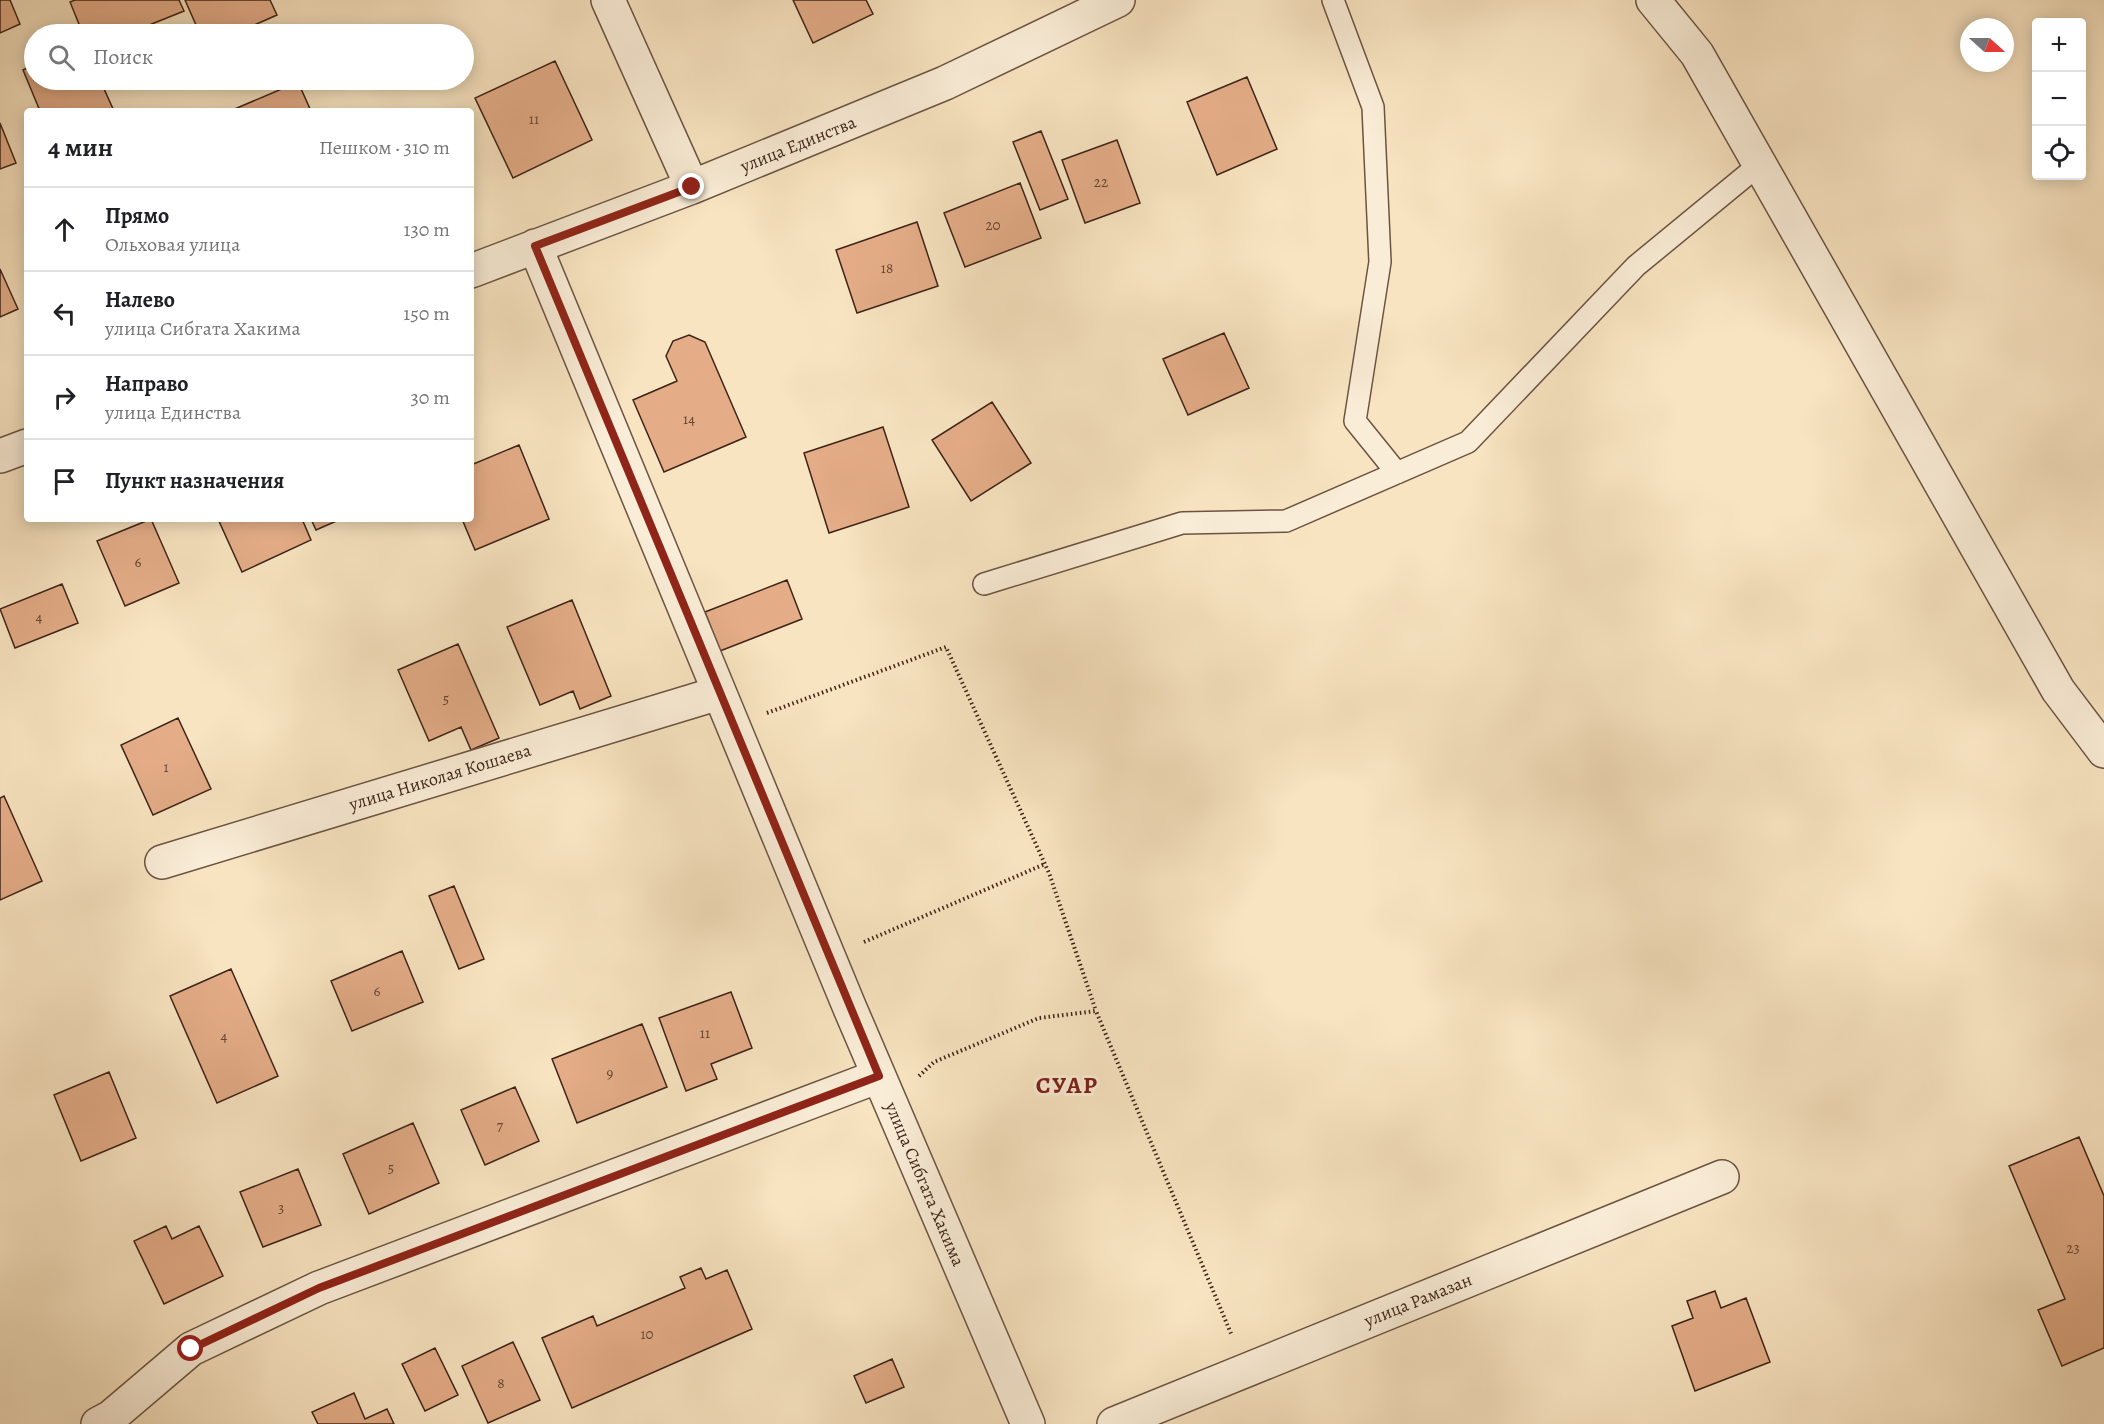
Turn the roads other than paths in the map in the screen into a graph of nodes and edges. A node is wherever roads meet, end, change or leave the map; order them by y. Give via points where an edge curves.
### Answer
1 (608, 0) edge
2 (1118, 0) edge
3 (1333, 0) edge
4 (1653, 0) edge
5 (1760, 164) junction
6 (692, 187) junction
7 (535, 246) junction
8 (474, 270) edge
9 (24, 447) edge
10 (0, 456) edge
11 (1397, 473) junction
12 (984, 584) dead end
13 (719, 693) junction
14 (2104, 751) edge
15 (162, 862) dead end
16 (885, 1089) junction
17 (1722, 1177) dead end
18 (98, 1424) edge
19 (1028, 1424) edge
20 (1114, 1424) edge

1 - 6 street
2 - 6 street, улица Единства via 945,83
3 - 11 lane via 1373,107 1380,261 1355,421
4 - 5 street via 1697,54
5 - 11 lane via 1636,266 1468,442
5 - 14 street via 2058,690
6 - 7 street, улица Единства
7 - 8 street, улица Единства
7 - 13 street, улица Сибгата Хакима
9 - 10 street
11 - 12 lane via 1286,521 1182,523
13 - 15 street, улица Николая Кошаева
13 - 16 street, улица Сибгата Хакима
16 - 18 street via 319,1288 191,1349
16 - 19 street, улица Сибгата Хакима
17 - 20 street, улица Рамазан

